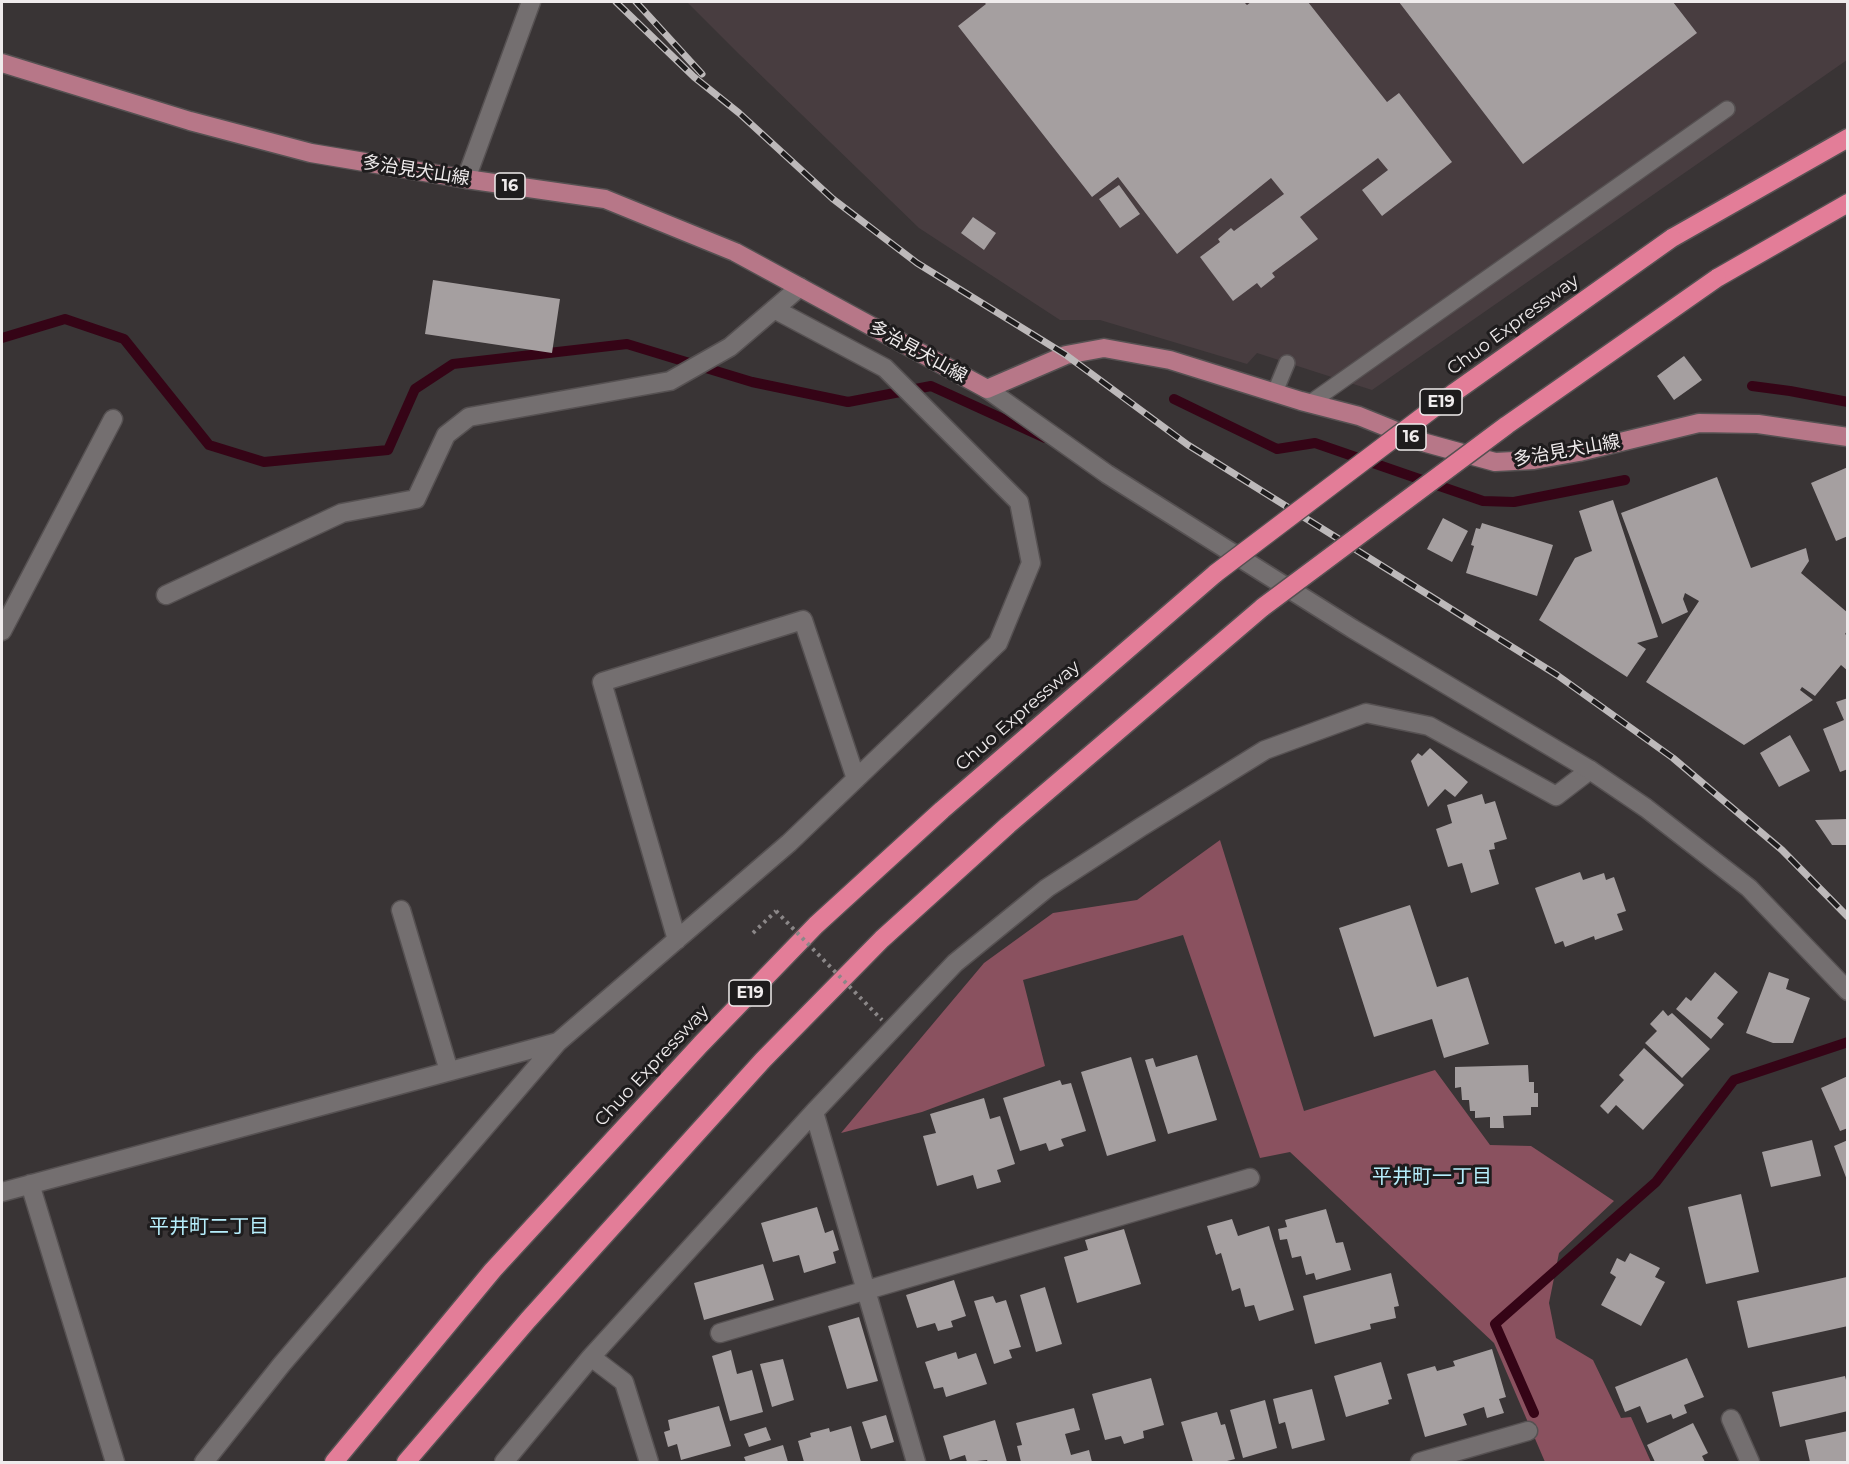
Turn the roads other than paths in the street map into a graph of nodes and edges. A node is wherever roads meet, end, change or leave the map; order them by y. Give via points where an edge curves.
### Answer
1 (531, 2) edge
2 (2, 63) edge
3 (1727, 109) dead end
4 (1848, 138) edge
5 (466, 179) junction
6 (1848, 203) edge
7 (800, 286) junction
8 (774, 309) junction
9 (1287, 363) dead end
10 (987, 389) junction
11 (1275, 392) junction
12 (1310, 403) junction
13 (113, 419) dead end
14 (1848, 436) edge
15 (166, 595) dead end
16 (2, 631) edge
17 (1590, 770) junction
18 (856, 779) junction
19 (401, 910) dead end
20 (677, 940) junction
21 (1848, 992) edge
22 (558, 1042) junction
23 (449, 1071) junction
24 (814, 1112) junction
25 (1250, 1178) dead end
26 (30, 1184) junction
27 (2, 1192) edge
28 (865, 1290) junction
29 (720, 1333) dead end
30 (591, 1357) junction
31 (1731, 1419) dead end
32 (1527, 1431) dead end
33 (115, 1462) edge
34 (204, 1462) edge
35 (334, 1462) edge
36 (406, 1462) edge
37 (504, 1462) edge
38 (649, 1462) edge
39 (916, 1462) edge
40 (1420, 1462) edge
41 (1750, 1462) edge

1 - 5 street
2 - 5 main road, 多治見犬山線 / 16 via 190,122 311,153
3 - 12 lane
4 - 35 highway, Chuo Expressway / E19, bridge via 1672,238 1455,392 1216,573 942,810 816,925 701,1044 493,1270
5 - 7 main road, 多治見犬山線 / 16 via 605,199 735,252
6 - 36 highway, bridge via 1717,278 1507,426 1263,607 1008,825 882,939 747,1078 528,1320
7 - 8 street
7 - 10 main road, 多治見犬山線 / 16
8 - 15 street via 730,347 670,381 469,417 446,435 416,499 342,513
8 - 18 street via 885,368 932,414 1019,502 1031,563 998,643
9 - 11 lane
10 - 11 main road, 多治見犬山線 / 16 via 1066,355 1104,348 1170,360
10 - 17 street via 1107,474 1353,629
11 - 12 main road, 多治見犬山線 / 16
12 - 14 main road, 多治見犬山線 / 16 via 1495,462 1579,452 1699,423 1758,424
13 - 16 street
17 - 21 street via 1749,888
17 - 24 street via 1556,796 1429,726 1366,713 1265,750 1038,896 955,963
18 - 20 street
18 - 20 street via 803,621 602,682
19 - 23 street
20 - 22 street
22 - 23 street
22 - 34 street via 282,1364
23 - 26 street
24 - 28 street
24 - 30 street
25 - 28 street
26 - 27 street
26 - 33 street
28 - 29 street
28 - 39 street
30 - 37 street
30 - 38 street via 624,1382
31 - 41 street
32 - 40 street

